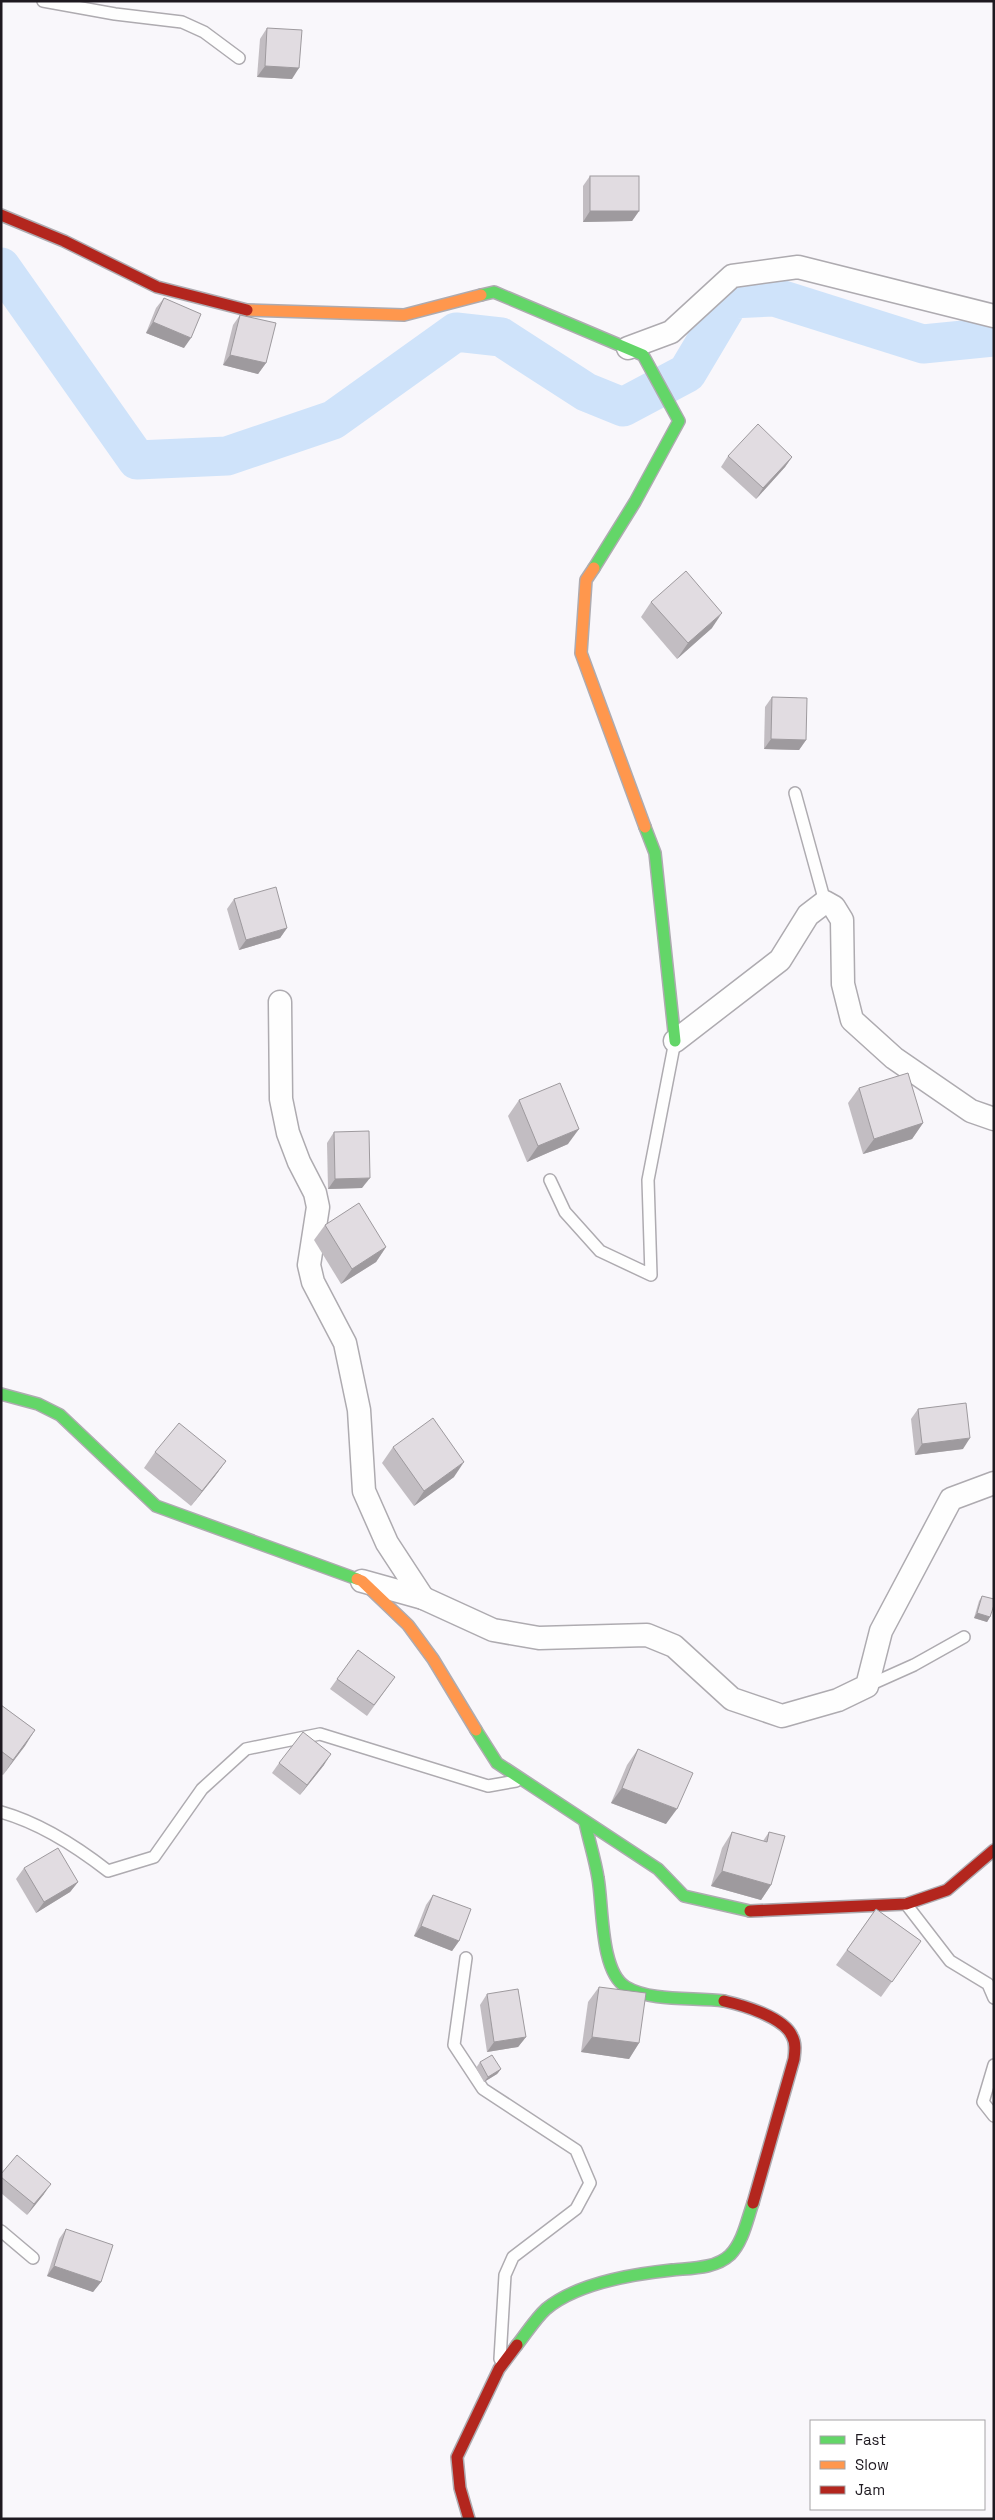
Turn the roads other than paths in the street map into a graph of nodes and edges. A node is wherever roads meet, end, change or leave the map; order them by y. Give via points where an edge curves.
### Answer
1 (43, 1) edge
2 (239, 58) dead end
3 (1, 215) edge
4 (994, 316) edge
5 (635, 352) junction
6 (795, 793) dead end
7 (825, 902) junction
8 (280, 1002) dead end
9 (675, 1041) junction
10 (994, 1119) edge
11 (550, 1180) dead end
12 (1, 1394) edge
13 (994, 1483) edge
14 (362, 1581) junction
15 (423, 1598) junction
16 (964, 1637) dead end
17 (867, 1686) junction
18 (522, 1780) junction
19 (1, 1812) edge
20 (585, 1822) junction
21 (994, 1850) edge
22 (906, 1904) junction
23 (466, 1958) dead end
24 (994, 1998) edge
25 (994, 2065) edge
26 (994, 2116) edge
27 (1, 2231) edge
28 (33, 2258) dead end
29 (499, 2369) junction
30 (469, 2519) edge

1 - 2 lane via 182,22 204,32
3 - 5 street via 64,241 156,287 247,310 404,315 494,292
4 - 5 street via 798,267 732,276 671,332
5 - 9 street via 679,421 635,502 586,580 581,653 655,853
6 - 7 lane
7 - 9 street via 808,915 780,960
7 - 10 street via 834,907 842,920 843,984 852,1020 901,1064 970,1111
8 - 15 street via 280,1099 293,1148 315,1193 318,1207 309,1265 313,1282 345,1343 359,1410 364,1491 387,1542
9 - 11 lane via 648,1180 651,1275 600,1251 565,1212
12 - 14 street via 38,1404 60,1415 156,1506
13 - 17 street via 951,1499 881,1631
14 - 15 street
14 - 18 street via 408,1625 433,1659 497,1763
15 - 17 street via 493,1630 539,1638 647,1635 674,1646 732,1699 782,1716 838,1700
16 - 17 lane
18 - 19 lane via 488,1786 320,1734 246,1749 202,1789 154,1857 108,1871 26,1819
18 - 20 street
20 - 22 street via 658,1869 684,1896 748,1911
20 - 29 street via 598,1878 610,1964 619,1981 632,1990 647,1994 719,2000 759,2012 788,2028 796,2042 794,2059 757,2190 741,2239 730,2255 715,2265 668,2270 597,2284 570,2294 545,2310
21 - 22 street via 947,1890
22 - 24 lane via 950,1961 988,1984
23 - 29 lane via 454,2045 483,2090 576,2150 590,2183 576,2210 513,2257 505,2275
25 - 26 lane via 983,2102
27 - 28 lane
29 - 30 street via 457,2457 460,2488

